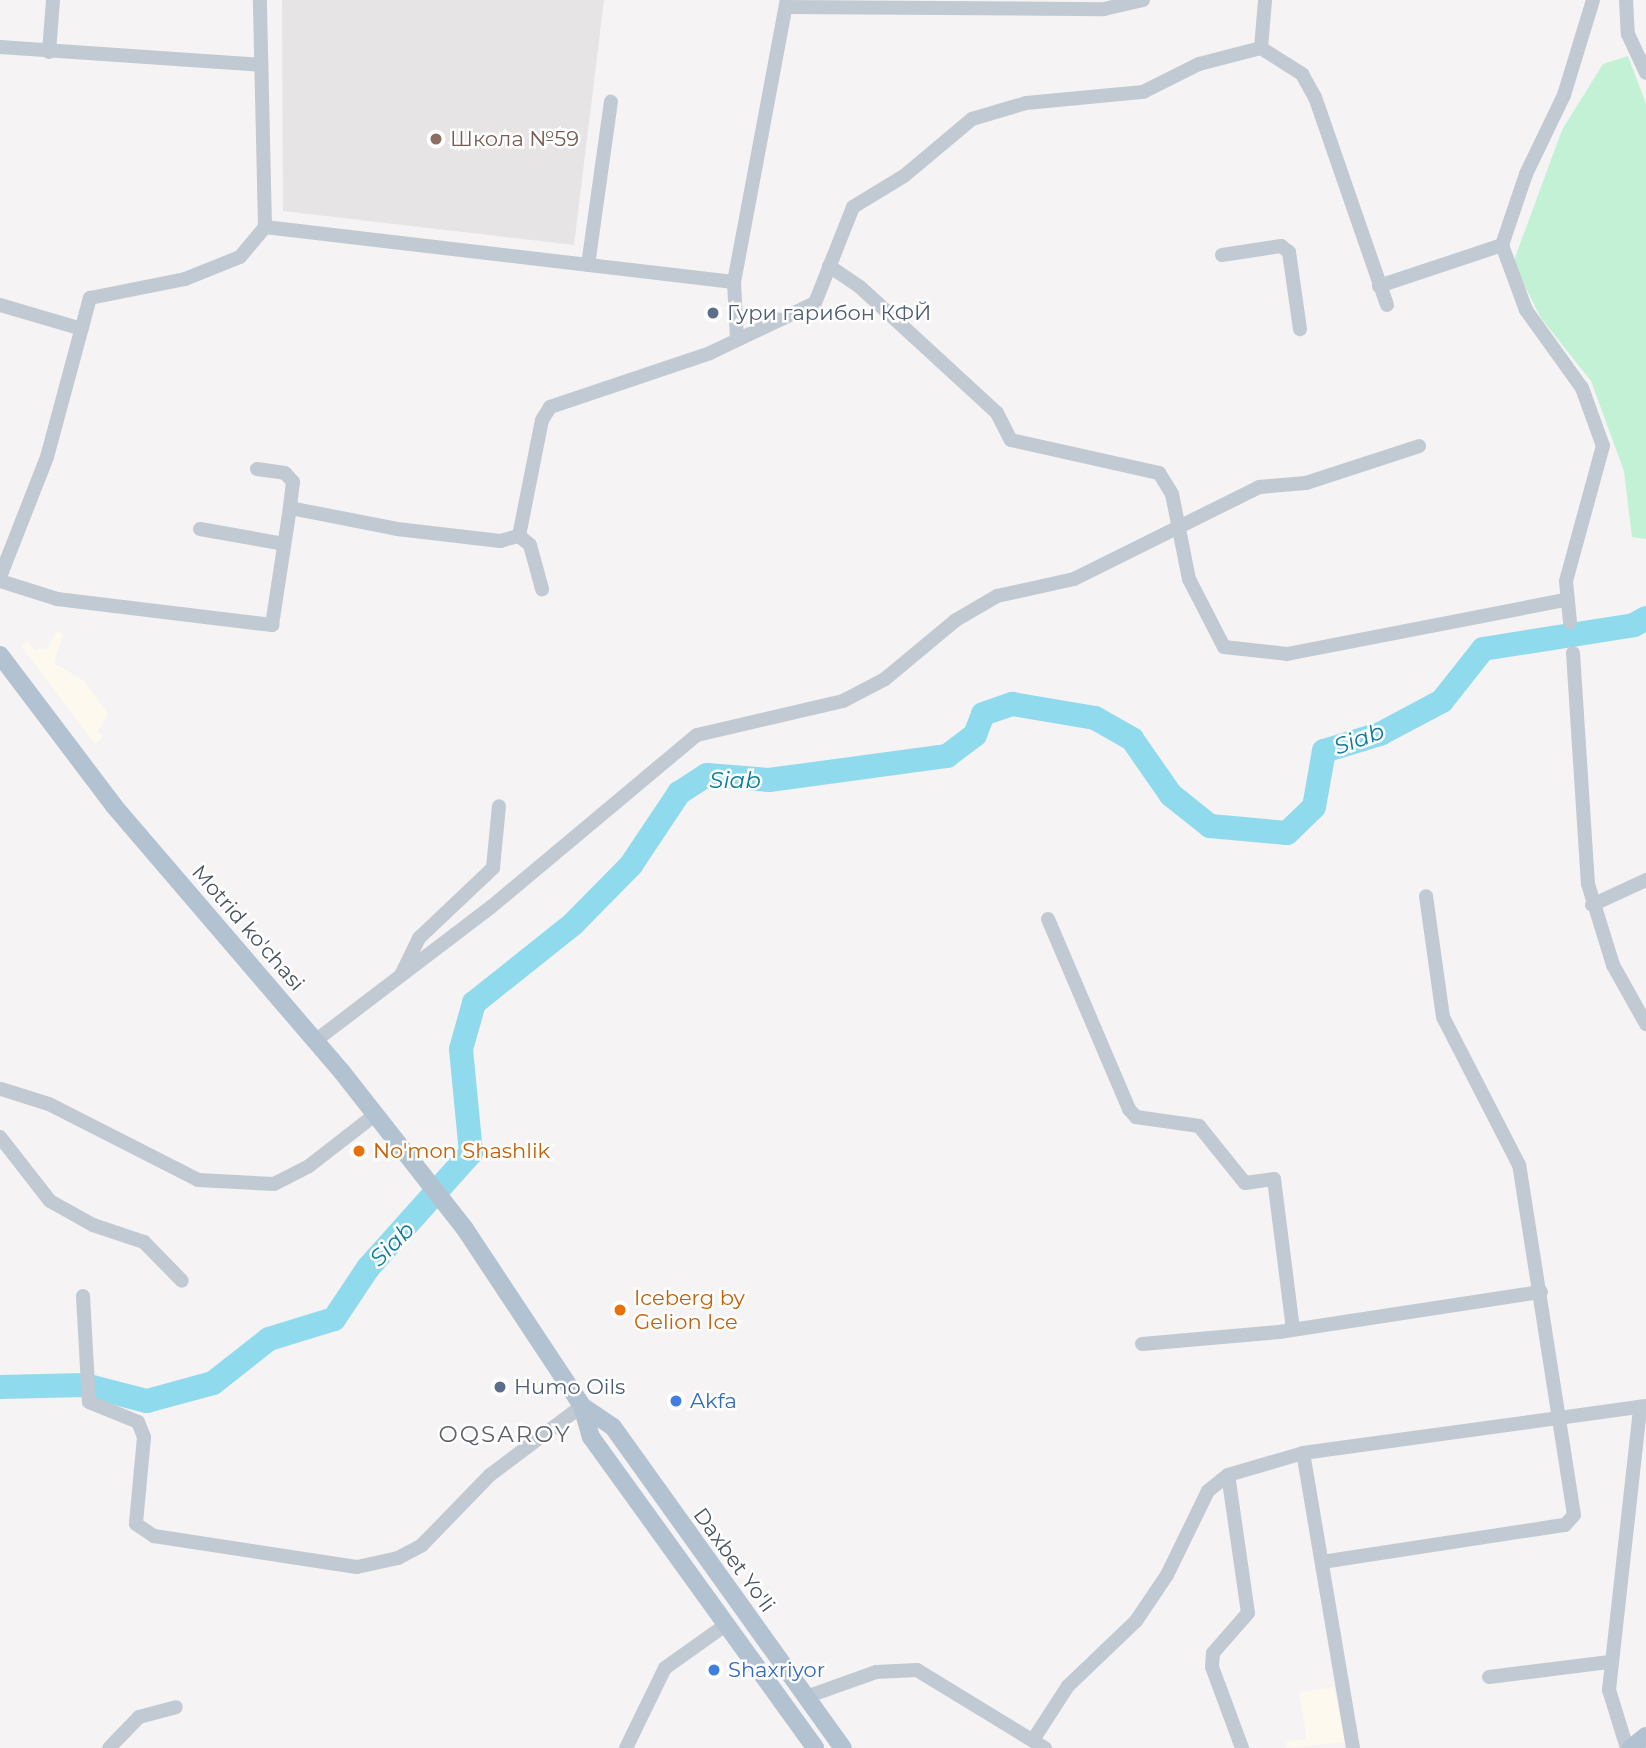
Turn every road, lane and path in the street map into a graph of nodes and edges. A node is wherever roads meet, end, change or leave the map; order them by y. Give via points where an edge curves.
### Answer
1 (53, 0) edge
2 (260, 0) edge
3 (1143, 0) edge
4 (1265, 0) edge
5 (1593, 0) edge
6 (1626, 0) edge
7 (787, 3) edge
8 (0, 47) edge
9 (1261, 48) junction
10 (49, 52) junction
11 (261, 65) junction
12 (1646, 73) edge
13 (611, 102) dead end
14 (265, 227) junction
15 (1502, 245) junction
16 (1222, 255) dead end
17 (588, 265) junction
18 (829, 266) junction
19 (734, 282) junction
20 (1379, 286) junction
21 (0, 305) edge
22 (1387, 305) dead end
23 (82, 329) junction
24 (1300, 329) dead end
25 (737, 340) junction
26 (1419, 446) dead end
27 (257, 469) dead end
28 (290, 508) junction
29 (1174, 526) junction
30 (200, 528) dead end
31 (519, 536) junction
32 (284, 544) junction
33 (0, 579) edge
34 (542, 589) dead end
35 (1564, 600) junction
36 (1570, 622) dead end
37 (1573, 653) dead end
38 (3, 663) edge
39 (499, 806) dead end
40 (1646, 880) edge
41 (1426, 897) dead end
42 (1592, 905) junction
43 (1048, 919) dead end
44 (400, 977) junction
45 (1646, 1024) edge
46 (315, 1041) junction
47 (0, 1080) edge
48 (1, 1090) edge
49 (0, 1097) edge
50 (376, 1115) junction
51 (0, 1137) edge
52 (465, 1229) joint
53 (182, 1282) dead end
54 (1541, 1292) junction
55 (82, 1296) dead end
56 (1293, 1329) junction
57 (1142, 1344) dead end
58 (582, 1406) junction
59 (1643, 1406) edge
60 (1563, 1416) junction
61 (1303, 1453) junction
62 (1228, 1475) junction
63 (1322, 1562) junction
64 (724, 1626) junction
65 (1610, 1662) junction
66 (1489, 1677) dead end
67 (806, 1697) junction
68 (176, 1707) dead end
69 (1646, 1736) edge
70 (1039, 1744) edge
71 (109, 1748) edge
72 (626, 1748) edge
73 (815, 1748) edge
74 (843, 1748) edge
75 (1242, 1748) edge
76 (1353, 1748) edge
77 (1629, 1748) edge

1 - 10 street
2 - 11 street
3 - 7 street via 1104,9
4 - 9 street
5 - 15 street via 1564,94 1526,174
6 - 12 street via 1628,34
7 - 19 street
8 - 10 street
9 - 18 street via 1199,64 1143,92 1026,103 972,119 904,176 853,207
9 - 20 street via 1301,74 1315,97
10 - 11 street
11 - 14 street
13 - 17 street
14 - 17 street
14 - 23 street via 240,257 185,279 90,298
15 - 20 street
15 - 35 street via 1525,310 1582,388 1602,446
16 - 24 street via 1281,246 1289,252
17 - 19 street
18 - 25 street via 815,303
18 - 29 street via 860,287 997,413 1011,440 1159,473 1172,494
19 - 25 street
20 - 22 street
21 - 23 street
23 - 33 street via 47,457
25 - 31 street via 550,407
26 - 29 street via 1306,483 1259,486
27 - 28 street via 285,473 293,482
28 - 31 street via 397,529 500,541
28 - 32 street
29 - 35 street via 1205,620 1224,647 1249,654 1287,654 1409,635
29 - 44 street via 1074,579 997,596 956,620 885,679 843,701 697,735
30 - 32 street
31 - 34 street via 530,545
32 - 33 street via 272,625 57,599
35 - 36 street
37 - 42 street
38 - 46 main road, Motrid ko'chasi via 114,806
39 - 44 street via 493,868 419,938
40 - 42 street
41 - 54 street via 1443,1017 1519,1165
42 - 45 street via 1613,965
43 - 56 street via 1129,1109 1136,1117 1199,1126 1245,1183 1274,1179
44 - 46 street
46 - 50 main road, Motrid ko'chasi
47 - 48 street
48 - 49 street
48 - 50 street via 49,1104 198,1180 274,1184 309,1166
50 - 52 main road, Motrid ko'chasi
51 - 53 street via 50,1201 93,1225 144,1242
52 - 58 main road, Daxbet Yo'li
54 - 56 street
54 - 60 street
55 - 58 street via 89,1402 138,1422 144,1437 136,1510 143,1532 357,1567 422,1545 489,1475
56 - 57 street
58 - 64 main road, Daxbet Yo'li via 591,1437
58 - 67 main road, Daxbet Yo'li via 613,1427
59 - 60 street
59 - 65 street
60 - 61 street
60 - 63 street via 1574,1509 1565,1525
61 - 62 street
61 - 63 street
62 - 70 street via 1208,1491 1167,1575 1136,1621 1068,1686
62 - 75 street via 1248,1613 1213,1653 1212,1667
63 - 76 street
64 - 72 street via 665,1668
64 - 73 main road, Daxbet Yo'li
65 - 66 street
65 - 77 street via 1609,1690
67 - 70 street via 876,1672 917,1670
67 - 74 main road, Daxbet Yo'li
68 - 71 street via 139,1717
69 - 77 main road

